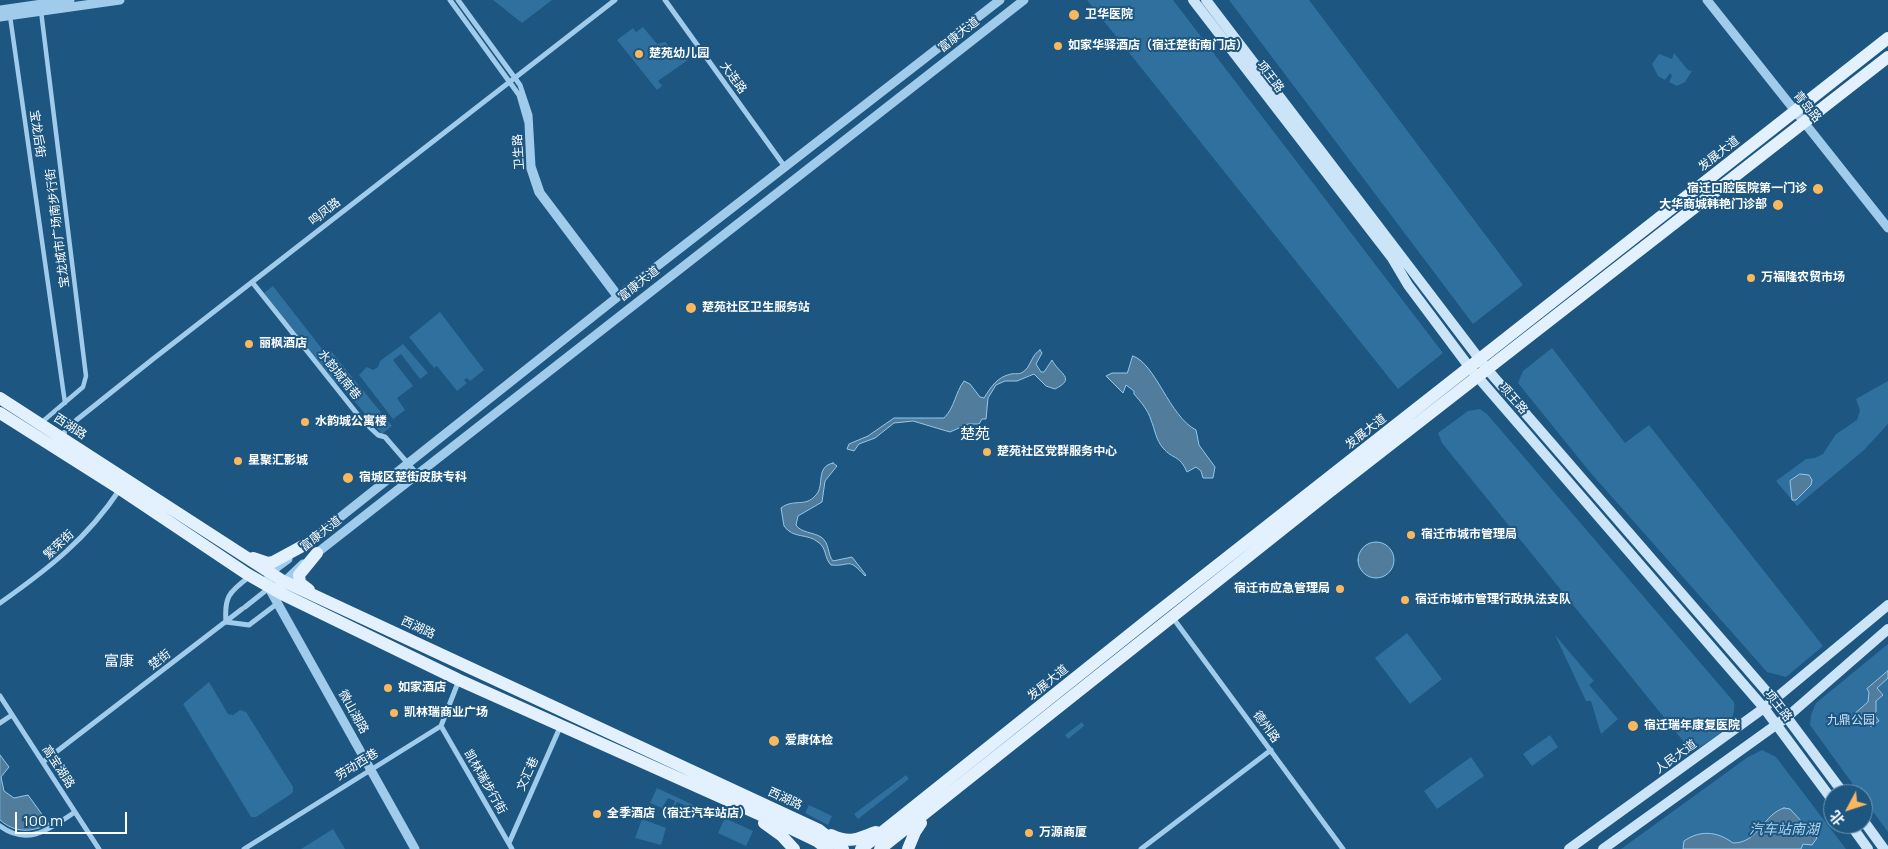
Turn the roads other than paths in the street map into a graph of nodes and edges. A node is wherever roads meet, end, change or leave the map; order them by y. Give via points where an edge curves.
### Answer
1 (70, 0) edge
2 (120, 0) edge
3 (450, 0) edge
4 (458, 0) edge
5 (615, 0) edge
6 (666, 0) edge
7 (1000, 0) edge
8 (1024, 0) edge
9 (1192, 0) edge
10 (1206, 0) edge
11 (1707, 0) edge
12 (0, 10) edge
13 (41, 11) junction
14 (10, 15) junction
15 (0, 17) edge
16 (1888, 38) edge
17 (1888, 56) edge
18 (512, 78) junction
19 (1795, 112) junction
20 (1804, 123) junction
21 (785, 167) junction
22 (1888, 228) edge
23 (252, 282) junction
24 (618, 296) junction
25 (1478, 369) junction
26 (0, 398) edge
27 (64, 403) junction
28 (0, 413) edge
29 (40, 424) junction
30 (57, 442) junction
31 (408, 464) junction
32 (417, 474) junction
33 (120, 489) junction
34 (308, 543) junction
35 (229, 548) junction
36 (317, 553) junction
37 (270, 574) junction
38 (250, 576) junction
39 (283, 581) junction
40 (269, 588) junction
41 (280, 599) junction
42 (0, 602) edge
43 (334, 605) junction
44 (1888, 605) edge
45 (1172, 617) junction
46 (226, 622) junction
47 (1888, 629) edge
48 (459, 680) junction
49 (0, 696) edge
50 (1774, 700) junction
51 (1764, 708) junction
52 (566, 712) junction
53 (12, 715) junction
54 (1787, 717) junction
55 (0, 723) edge
56 (1777, 724) junction
57 (441, 726) junction
58 (560, 726) junction
59 (1270, 750) junction
60 (43, 762) junction
61 (370, 768) junction
62 (1837, 784) edge
63 (1823, 787) edge
64 (953, 793) junction
65 (734, 804) junction
66 (75, 812) junction
67 (0, 826) edge
68 (884, 829) junction
69 (819, 830) junction
70 (1857, 834) edge
71 (1873, 834) edge
72 (509, 843) junction
73 (99, 849) edge
74 (244, 849) edge
75 (415, 849) edge
76 (512, 849) edge
77 (794, 849) edge
78 (827, 849) edge
79 (843, 849) edge
80 (861, 849) edge
81 (880, 849) edge
82 (908, 849) edge
83 (1141, 849) edge
84 (1343, 849) edge
85 (1569, 849) edge
86 (1603, 849) edge
87 (1868, 849) edge
88 (1884, 849) edge

1 - 12 street
2 - 13 street
3 - 18 street, 卫生路
4 - 18 street, 卫生路
5 - 18 street, 鸣凤路
6 - 21 street, 大连路
7 - 21 street, 富康大道
8 - 32 street, 富康大道
9 - 25 main road, 项王路 via 1392,258 1408,286
10 - 25 main road, 项王路
11 - 19 street, 青岛路
13 - 14 street
13 - 27 street, 宝龙城市广场南步行街 via 86,376 83,387
14 - 15 street
14 - 27 street, 宝龙后街
16 - 19 main road, 发展大道
17 - 20 main road, 发展大道
18 - 23 street, 鸣凤路
18 - 24 street, 卫生路 via 522,91 530,115 538,186
19 - 20 street, 青岛路
19 - 25 main road, 发展大道
20 - 22 street, 青岛路
20 - 25 main road, 发展大道
21 - 24 street, 富康大道
23 - 30 street, 鸣凤路 via 81,416
23 - 31 street, 水韵城南巷 via 362,420 378,435 385,437
24 - 31 street, 富康大道
25 - 45 main road, 发展大道
25 - 50 main road, 项王路
25 - 51 main road, 项王路
25 - 68 main road, 发展大道
26 - 29 main road, 西湖路
27 - 29 street, 宝龙城市广场南步行街
28 - 30 main road, 西湖路
29 - 30 main road, 西湖路
30 - 33 main road, 西湖路
30 - 35 main road, 西湖路
31 - 32 street, 水韵城南巷
31 - 34 street, 富康大道
32 - 36 street, 富康大道
33 - 38 main road, 西湖路
33 - 42 street, 繁荣街 via 99,520 53,565
34 - 35 main road via 280,560 268,562
34 - 37 street, 富康大道
35 - 37 main road, 西湖路
36 - 39 street, 富康大道
36 - 43 main road via 301,571 299,580 304,587
37 - 38 street
37 - 39 main road, 西湖路
37 - 40 street via 267,580
38 - 40 main road, 西湖路
38 - 46 street via 228,597
39 - 41 street
39 - 43 main road, 西湖路
40 - 41 main road, 西湖路
40 - 46 street, 楚街
41 - 46 street via 249,625
41 - 48 main road, 西湖路
41 - 61 street, 微山湖路
43 - 52 main road, 西湖路
44 - 50 main road, 人民大道
45 - 59 street, 德州路
45 - 64 main road, 发展大道
46 - 60 street, 楚街
47 - 54 main road
48 - 57 street
48 - 58 main road, 西湖路
49 - 53 street, 高宝湖路
50 - 51 main road, 人民大道
50 - 54 main road, 项王路
51 - 56 main road, 项王路
51 - 85 main road, 人民大道
52 - 58 street, 文汇巷
52 - 69 main road, 西湖路
53 - 55 street
53 - 60 street, 高宝湖路
54 - 56 main road
54 - 62 main road, 项王路
56 - 63 main road, 项王路
56 - 86 main road
57 - 61 street, 劳动西巷
57 - 72 street, 凯林瑞步行街
58 - 65 main road, 西湖路
58 - 72 street, 文汇巷
59 - 83 street
59 - 84 street, 德州路
60 - 66 street, 高宝湖路
61 - 74 street, 劳动西巷
61 - 75 street, 微山湖路
64 - 81 main road, 发展大道
64 - 82 main road via 922,822
65 - 77 main road via 782,836
65 - 78 main road, 西湖路 via 817,841
66 - 67 street via 47,830 30,836 16,835
66 - 73 street, 高宝湖路
68 - 69 main road via 851,841 843,841
68 - 80 main road, 发展大道
69 - 79 main road, 西湖路
70 - 87 main road
71 - 88 main road
72 - 76 street, 凯林瑞步行街

